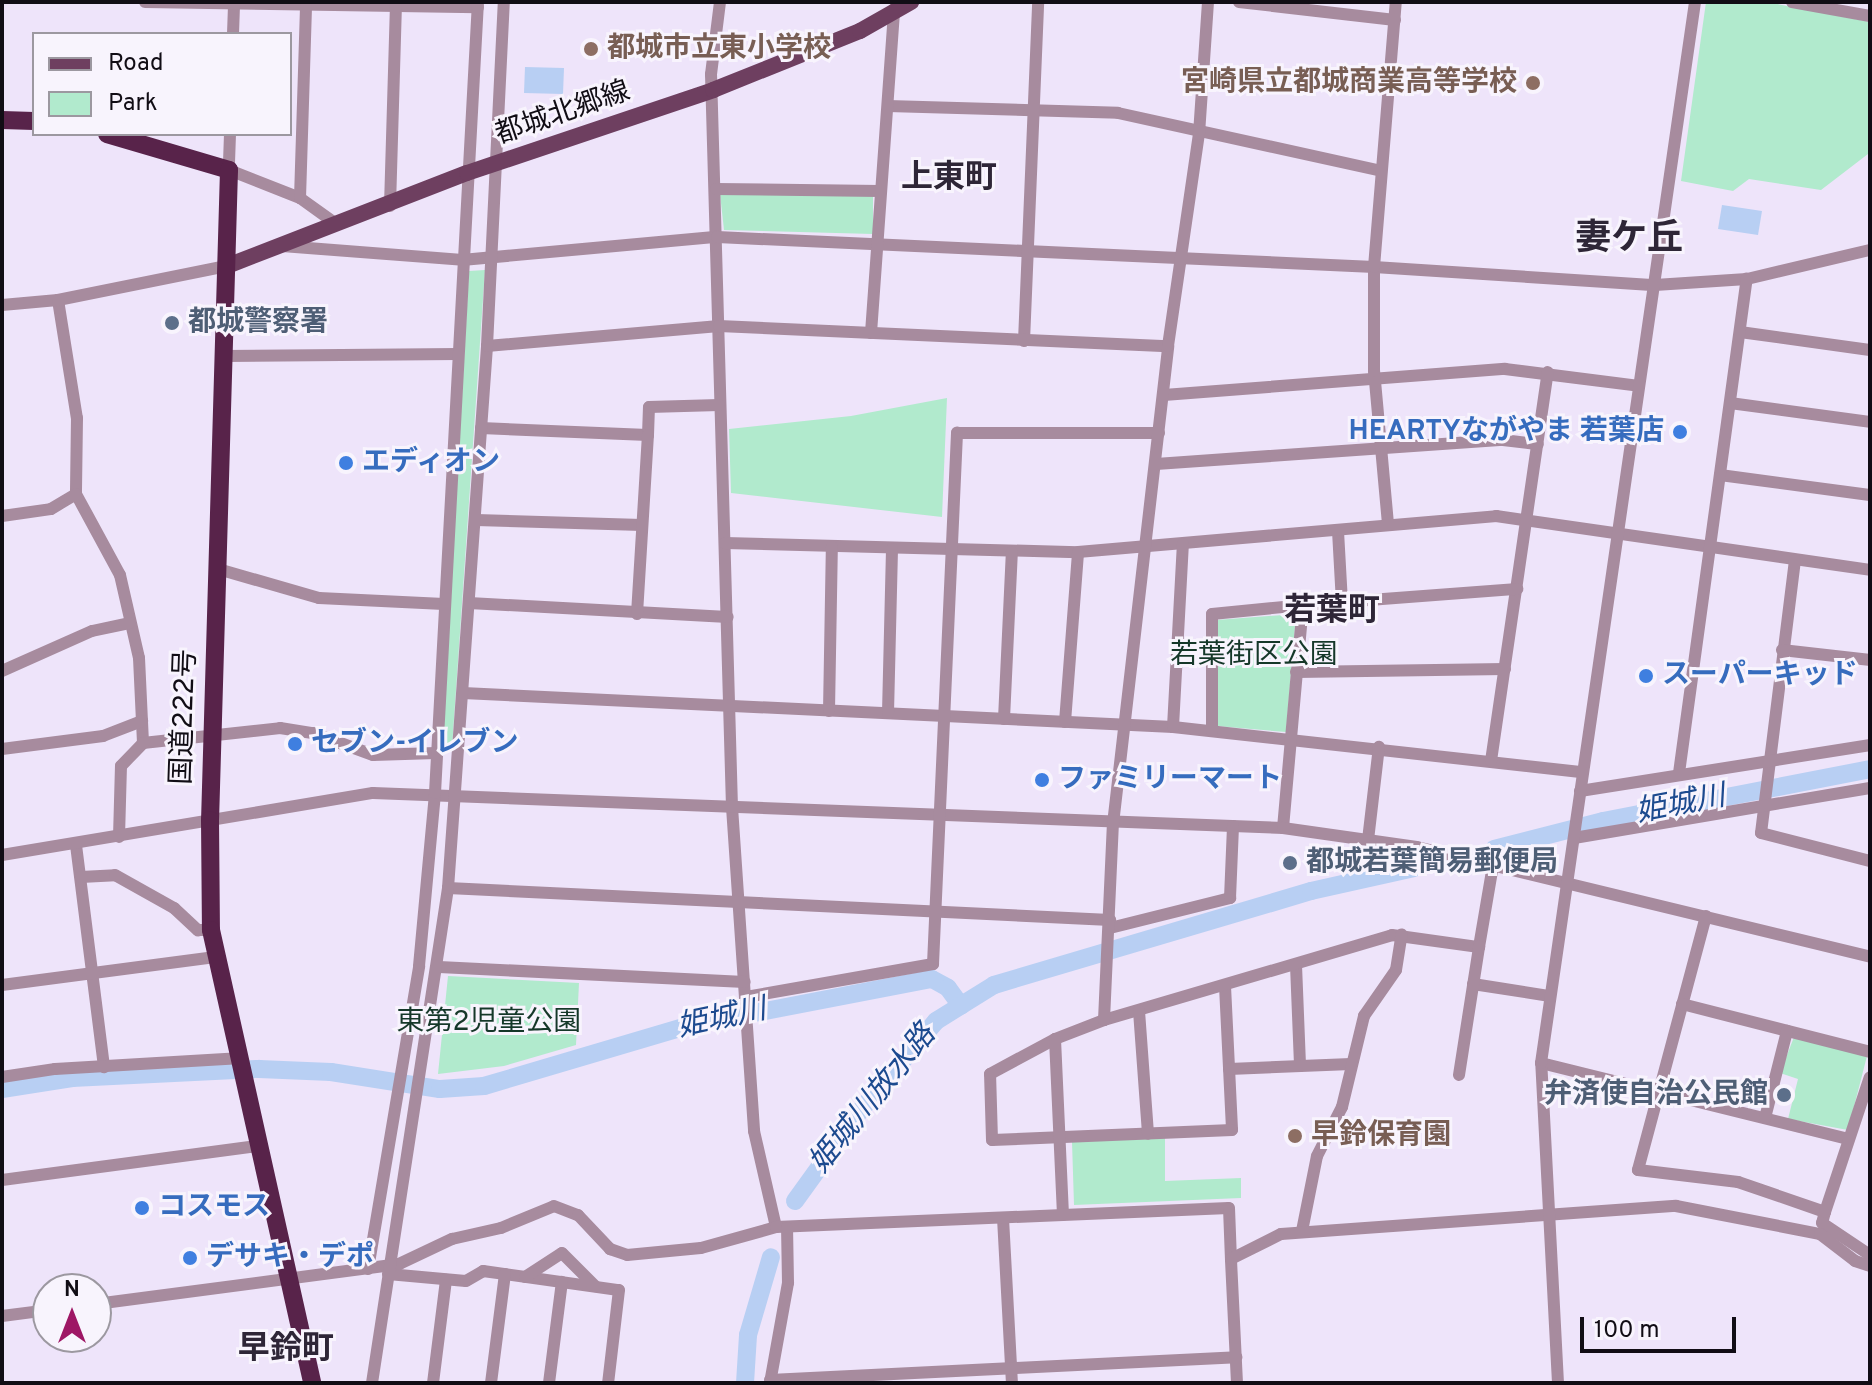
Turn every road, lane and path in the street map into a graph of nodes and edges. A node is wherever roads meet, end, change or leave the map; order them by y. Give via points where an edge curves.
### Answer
1 (145, 2) edge
2 (504, 2) edge
3 (720, 2) edge
4 (911, 2) edge
5 (1038, 2) edge
6 (1208, 2) edge
7 (1239, 2) edge
8 (1396, 2) edge
9 (1695, 2) edge
10 (1792, 2) edge
11 (234, 4) edge
12 (396, 4) edge
13 (478, 5) edge
14 (306, 7) junction
15 (894, 9) edge
16 (1870, 16) edge
17 (1395, 20) junction
18 (233, 32) edge
19 (713, 90) junction
20 (888, 106) junction
21 (1034, 114) junction
22 (2, 120) edge
23 (32, 121) edge
24 (1199, 134) junction
25 (114, 136) edge
26 (230, 136) edge
27 (495, 164) junction
28 (229, 170) junction
29 (1381, 171) junction
30 (467, 173) junction
31 (716, 189) junction
32 (880, 191) junction
33 (300, 198) junction
34 (390, 206) junction
35 (336, 224) junction
36 (717, 237) junction
37 (876, 245) junction
38 (282, 246) junction
39 (1870, 250) edge
40 (1027, 252) junction
41 (492, 258) junction
42 (462, 260) junction
43 (1180, 260) junction
44 (227, 266) junction
45 (1374, 267) junction
46 (1747, 279) junction
47 (1655, 285) junction
48 (58, 300) junction
49 (2, 305) edge
50 (719, 326) junction
51 (1740, 332) junction
52 (871, 333) junction
53 (1024, 341) junction
54 (487, 346) junction
55 (1168, 346) junction
56 (1870, 350) edge
57 (458, 354) junction
58 (225, 356) junction
59 (1548, 372) junction
60 (1375, 378) junction
61 (1639, 386) junction
62 (1164, 395) junction
63 (1730, 403) junction
64 (719, 405) junction
65 (1870, 422) edge
66 (481, 428) junction
67 (1159, 433) junction
68 (648, 435) junction
69 (1538, 444) junction
70 (1383, 448) junction
71 (1156, 464) junction
72 (1720, 475) junction
73 (76, 494) junction
74 (1870, 495) edge
75 (2, 516) edge
76 (476, 520) junction
77 (1526, 520) junction
78 (1388, 524) junction
79 (642, 525) junction
80 (1338, 531) junction
81 (1618, 534) junction
82 (725, 543) junction
83 (1183, 544) junction
84 (832, 547) junction
85 (1145, 547) junction
86 (1709, 547) junction
87 (892, 549) junction
88 (951, 550) junction
89 (1012, 552) junction
90 (1078, 552) junction
91 (1795, 560) junction
92 (218, 569) junction
93 (1870, 570) edge
94 (1517, 589) junction
95 (1342, 602) junction
96 (469, 603) junction
97 (444, 604) junction
98 (1303, 605) junction
99 (637, 614) junction
100 (728, 617) junction
101 (129, 623) junction
102 (1782, 650) junction
103 (1870, 660) edge
104 (1505, 669) junction
105 (2, 671) edge
106 (1296, 672) junction
107 (463, 693) junction
108 (729, 706) junction
109 (829, 711) junction
110 (888, 713) junction
111 (946, 717) junction
112 (1004, 719) junction
113 (142, 721) junction
114 (1065, 722) junction
115 (1126, 724) junction
116 (1173, 727) junction
117 (1212, 731) junction
118 (212, 738) junction
119 (1291, 740) junction
120 (143, 743) junction
121 (1870, 745) edge
122 (1379, 747) junction
123 (2, 749) edge
124 (436, 753) junction
125 (1491, 761) junction
126 (1768, 761) junction
127 (1583, 772) junction
128 (1679, 773) junction
129 (1870, 788) edge
130 (435, 793) junction
131 (456, 793) junction
132 (1579, 793) junction
133 (1761, 804) junction
134 (732, 807) junction
135 (940, 817) junction
136 (210, 820) junction
137 (1113, 824) junction
138 (1233, 826) junction
139 (1283, 828) junction
140 (1574, 834) junction
141 (119, 837) junction
142 (1368, 840) junction
143 (76, 845) junction
144 (2, 855) edge
145 (1870, 861) edge
146 (1493, 865) junction
147 (81, 877) junction
148 (1567, 881) junction
149 (448, 888) junction
150 (739, 902) junction
151 (934, 912) junction
152 (1706, 916) junction
153 (1110, 924) junction
154 (211, 930) junction
155 (1402, 934) junction
156 (1479, 947) junction
157 (215, 957) junction
158 (1870, 957) edge
159 (1296, 965) junction
160 (439, 967) junction
161 (93, 973) junction
162 (745, 982) junction
163 (1473, 984) junction
164 (2, 985) edge
165 (1225, 986) junction
166 (1550, 996) junction
167 (746, 1002) junction
168 (1682, 1004) junction
169 (1139, 1011) junction
170 (1104, 1020) junction
171 (1787, 1031) junction
172 (1055, 1039) junction
173 (1870, 1052) edge
174 (238, 1058) junction
175 (1541, 1063) junction
176 (1351, 1064) junction
177 (1300, 1066) junction
178 (104, 1067) junction
179 (1229, 1069) junction
180 (1459, 1075) dead end
181 (2, 1077) edge
182 (1870, 1077) edge
183 (1659, 1091) junction
184 (1765, 1118) junction
185 (1148, 1134) junction
186 (1060, 1136) junction
187 (1849, 1139) junction
188 (258, 1146) junction
189 (2, 1180) edge
190 (1825, 1212) junction
191 (1546, 1214) junction
192 (1063, 1215) junction
193 (1003, 1218) junction
194 (781, 1228) junction
195 (1302, 1231) junction
196 (1870, 1255) edge
197 (1231, 1259) junction
198 (1870, 1266) edge
199 (368, 1269) junction
200 (388, 1269) junction
201 (505, 1274) junction
202 (525, 1277) junction
203 (288, 1279) junction
204 (446, 1280) junction
205 (562, 1282) junction
206 (595, 1286) junction
207 (112, 1302) edge
208 (32, 1312) edge
209 (2, 1316) edge
210 (1236, 1357) junction
211 (1012, 1366) junction
212 (770, 1382) edge
213 (312, 1383) edge
214 (372, 1383) edge
215 (433, 1383) edge
216 (491, 1383) edge
217 (549, 1383) edge
218 (608, 1383) edge
219 (1012, 1383) edge
220 (1237, 1383) edge
221 (1558, 1383) edge

1 - 11 street
2 - 27 street
3 - 19 street
4 - 15 main road, 都城北郷線
5 - 21 street
6 - 24 street
7 - 17 street
8 - 17 street
9 - 47 street
10 - 16 street
11 - 14 street
11 - 18 street
12 - 13 street
12 - 14 street
12 - 34 street
13 - 30 street
14 - 33 street
15 - 19 main road, 都城北郷線
15 - 20 street
17 - 29 street
19 - 27 main road, 都城北郷線
19 - 31 street
20 - 21 street
20 - 32 street
21 - 24 street via 1118,113
21 - 40 street
22 - 23 highway
24 - 29 street
24 - 43 street
25 - 28 highway
26 - 28 street
27 - 30 main road, 都城北郷線
27 - 41 street
28 - 33 street
28 - 44 highway, 国道222号
29 - 45 street
30 - 34 main road, 都城北郷線
30 - 42 street
31 - 32 street
31 - 36 street
32 - 37 street
33 - 35 street
34 - 35 main road, 都城北郷線
35 - 38 main road, 都城北郷線
36 - 37 street
36 - 41 street
36 - 50 street
37 - 40 street
37 - 52 street
38 - 42 street
38 - 44 main road, 都城北郷線
39 - 46 street
40 - 43 street
40 - 53 street
41 - 42 street
41 - 54 street
42 - 57 street
43 - 45 street
43 - 55 street
44 - 48 street
44 - 58 highway, 国道222号
45 - 47 street
45 - 60 street
46 - 47 street
46 - 51 street
47 - 61 street
48 - 49 street
48 - 73 street via 77,418
50 - 52 street
50 - 54 street
50 - 64 street
51 - 56 street
51 - 63 street
52 - 53 street
53 - 55 street
54 - 66 street
55 - 62 street
57 - 58 street
57 - 97 street
58 - 92 highway, 国道222号
59 - 60 street via 1505,369
59 - 61 street
59 - 69 street
60 - 62 street
60 - 70 street
61 - 81 street
62 - 67 street
63 - 65 street
63 - 72 street
64 - 68 street via 649,407
64 - 82 street
66 - 68 street
66 - 76 street
67 - 71 street
67 - 88 street via 957,433
68 - 79 street
69 - 70 street via 1503,440
69 - 77 street
70 - 71 street
70 - 78 street
71 - 85 street
72 - 74 street
72 - 86 street
73 - 75 street via 51,509
73 - 101 street via 113,557
76 - 79 street
76 - 96 street
77 - 78 street via 1464,516
77 - 81 street
77 - 94 street
78 - 80 street
79 - 99 street
80 - 83 street
80 - 95 street
81 - 86 street
81 - 127 street
82 - 84 street
82 - 100 street
83 - 85 street
83 - 116 street
84 - 87 street
84 - 109 street
85 - 90 street
85 - 115 street
86 - 91 street
86 - 128 street
87 - 88 street
87 - 110 street
88 - 89 street
88 - 111 street
89 - 90 street
89 - 112 street
90 - 114 street
91 - 93 street
91 - 102 street
92 - 97 street via 319,598
92 - 118 highway, 国道222号
94 - 95 street
94 - 104 street
95 - 98 street
96 - 99 street
96 - 107 street
97 - 124 street
98 - 106 street
98 - 117 street via 1212,614
99 - 100 street
100 - 108 street
101 - 105 street via 92,631
101 - 113 street via 139,658
102 - 103 street
102 - 126 street
104 - 106 street
104 - 125 street
106 - 119 street
107 - 108 street
107 - 131 street
108 - 109 street
108 - 134 street
109 - 110 street
110 - 111 street
111 - 112 street
111 - 135 street
112 - 114 street
113 - 120 street
113 - 123 street via 103,736
114 - 115 street
115 - 116 street
115 - 137 street
116 - 117 street
117 - 119 street
118 - 120 street
118 - 124 street via 280,728 313,733 373,755
118 - 136 highway, 国道222号
119 - 122 street
119 - 139 street
120 - 141 street via 121,766
121 - 126 street
122 - 125 street
122 - 142 street
124 - 130 street
125 - 127 street
126 - 128 street
126 - 133 street
127 - 132 street
128 - 132 street
129 - 133 street
130 - 131 street
130 - 136 street via 346,796
130 - 199 street via 419,966
131 - 134 street
131 - 149 street
132 - 140 street
133 - 140 street
133 - 145 street via 1761,833
134 - 135 street
134 - 150 street
135 - 137 street
135 - 151 street
136 - 141 street
136 - 154 highway, 国道222号
137 - 138 street
137 - 153 street
138 - 139 street
138 - 153 street via 1230,898
139 - 142 street
140 - 148 street
141 - 143 street
142 - 146 street
143 - 144 street
143 - 147 street
146 - 148 street
146 - 156 street
147 - 154 street via 115,875 174,908 198,930
147 - 161 street
148 - 152 street
148 - 166 street
149 - 150 street
149 - 160 street
150 - 151 street
150 - 162 street
151 - 153 street
151 - 167 street via 933,964
152 - 158 street
152 - 168 street
153 - 170 street
154 - 157 highway, 国道222号
155 - 156 street
155 - 159 street
155 - 176 street via 1396,970 1364,1016
156 - 163 street
157 - 161 street
157 - 174 highway, 国道222号
159 - 165 street
159 - 177 street
160 - 162 street
160 - 200 street
161 - 164 street
161 - 178 street
162 - 167 street
163 - 166 street
163 - 180 street
165 - 169 street
165 - 179 street
166 - 175 street
167 - 194 street via 757,1156
168 - 171 street
168 - 183 street
169 - 170 street
169 - 185 street
170 - 172 street
171 - 173 street
171 - 184 street
172 - 186 street
172 - 186 street via 990,1074 992,1140
174 - 178 street
174 - 188 highway, 国道222号
175 - 183 street
175 - 191 street
176 - 177 street
176 - 195 street via 1342,1107 1317,1156
177 - 179 street
178 - 181 street
179 - 185 street via 1232,1130
182 - 187 street
183 - 184 street
183 - 190 street via 1638,1170 1738,1182
184 - 187 street
185 - 186 street
186 - 192 street
187 - 190 street
188 - 189 street
188 - 203 highway, 国道222号
190 - 196 street via 1822,1223
191 - 195 street
191 - 198 street via 1691,1207 1820,1234
191 - 221 street
192 - 193 street
192 - 197 street via 1229,1208
193 - 194 street
193 - 211 street
194 - 200 street via 701,1248 627,1255 610,1249 578,1215 554,1206
194 - 212 street via 788,1283
195 - 197 street via 1281,1234
197 - 210 street
199 - 200 street
199 - 203 street
200 - 204 street
200 - 214 street
201 - 202 street
201 - 204 street via 483,1271 466,1281
201 - 216 street
202 - 205 street
202 - 206 street via 562,1253
203 - 207 street
203 - 213 highway, 国道222号
204 - 215 street
205 - 206 street
205 - 217 street
206 - 218 street via 619,1290
208 - 209 street
210 - 211 street
210 - 220 street
211 - 212 street
211 - 219 street

